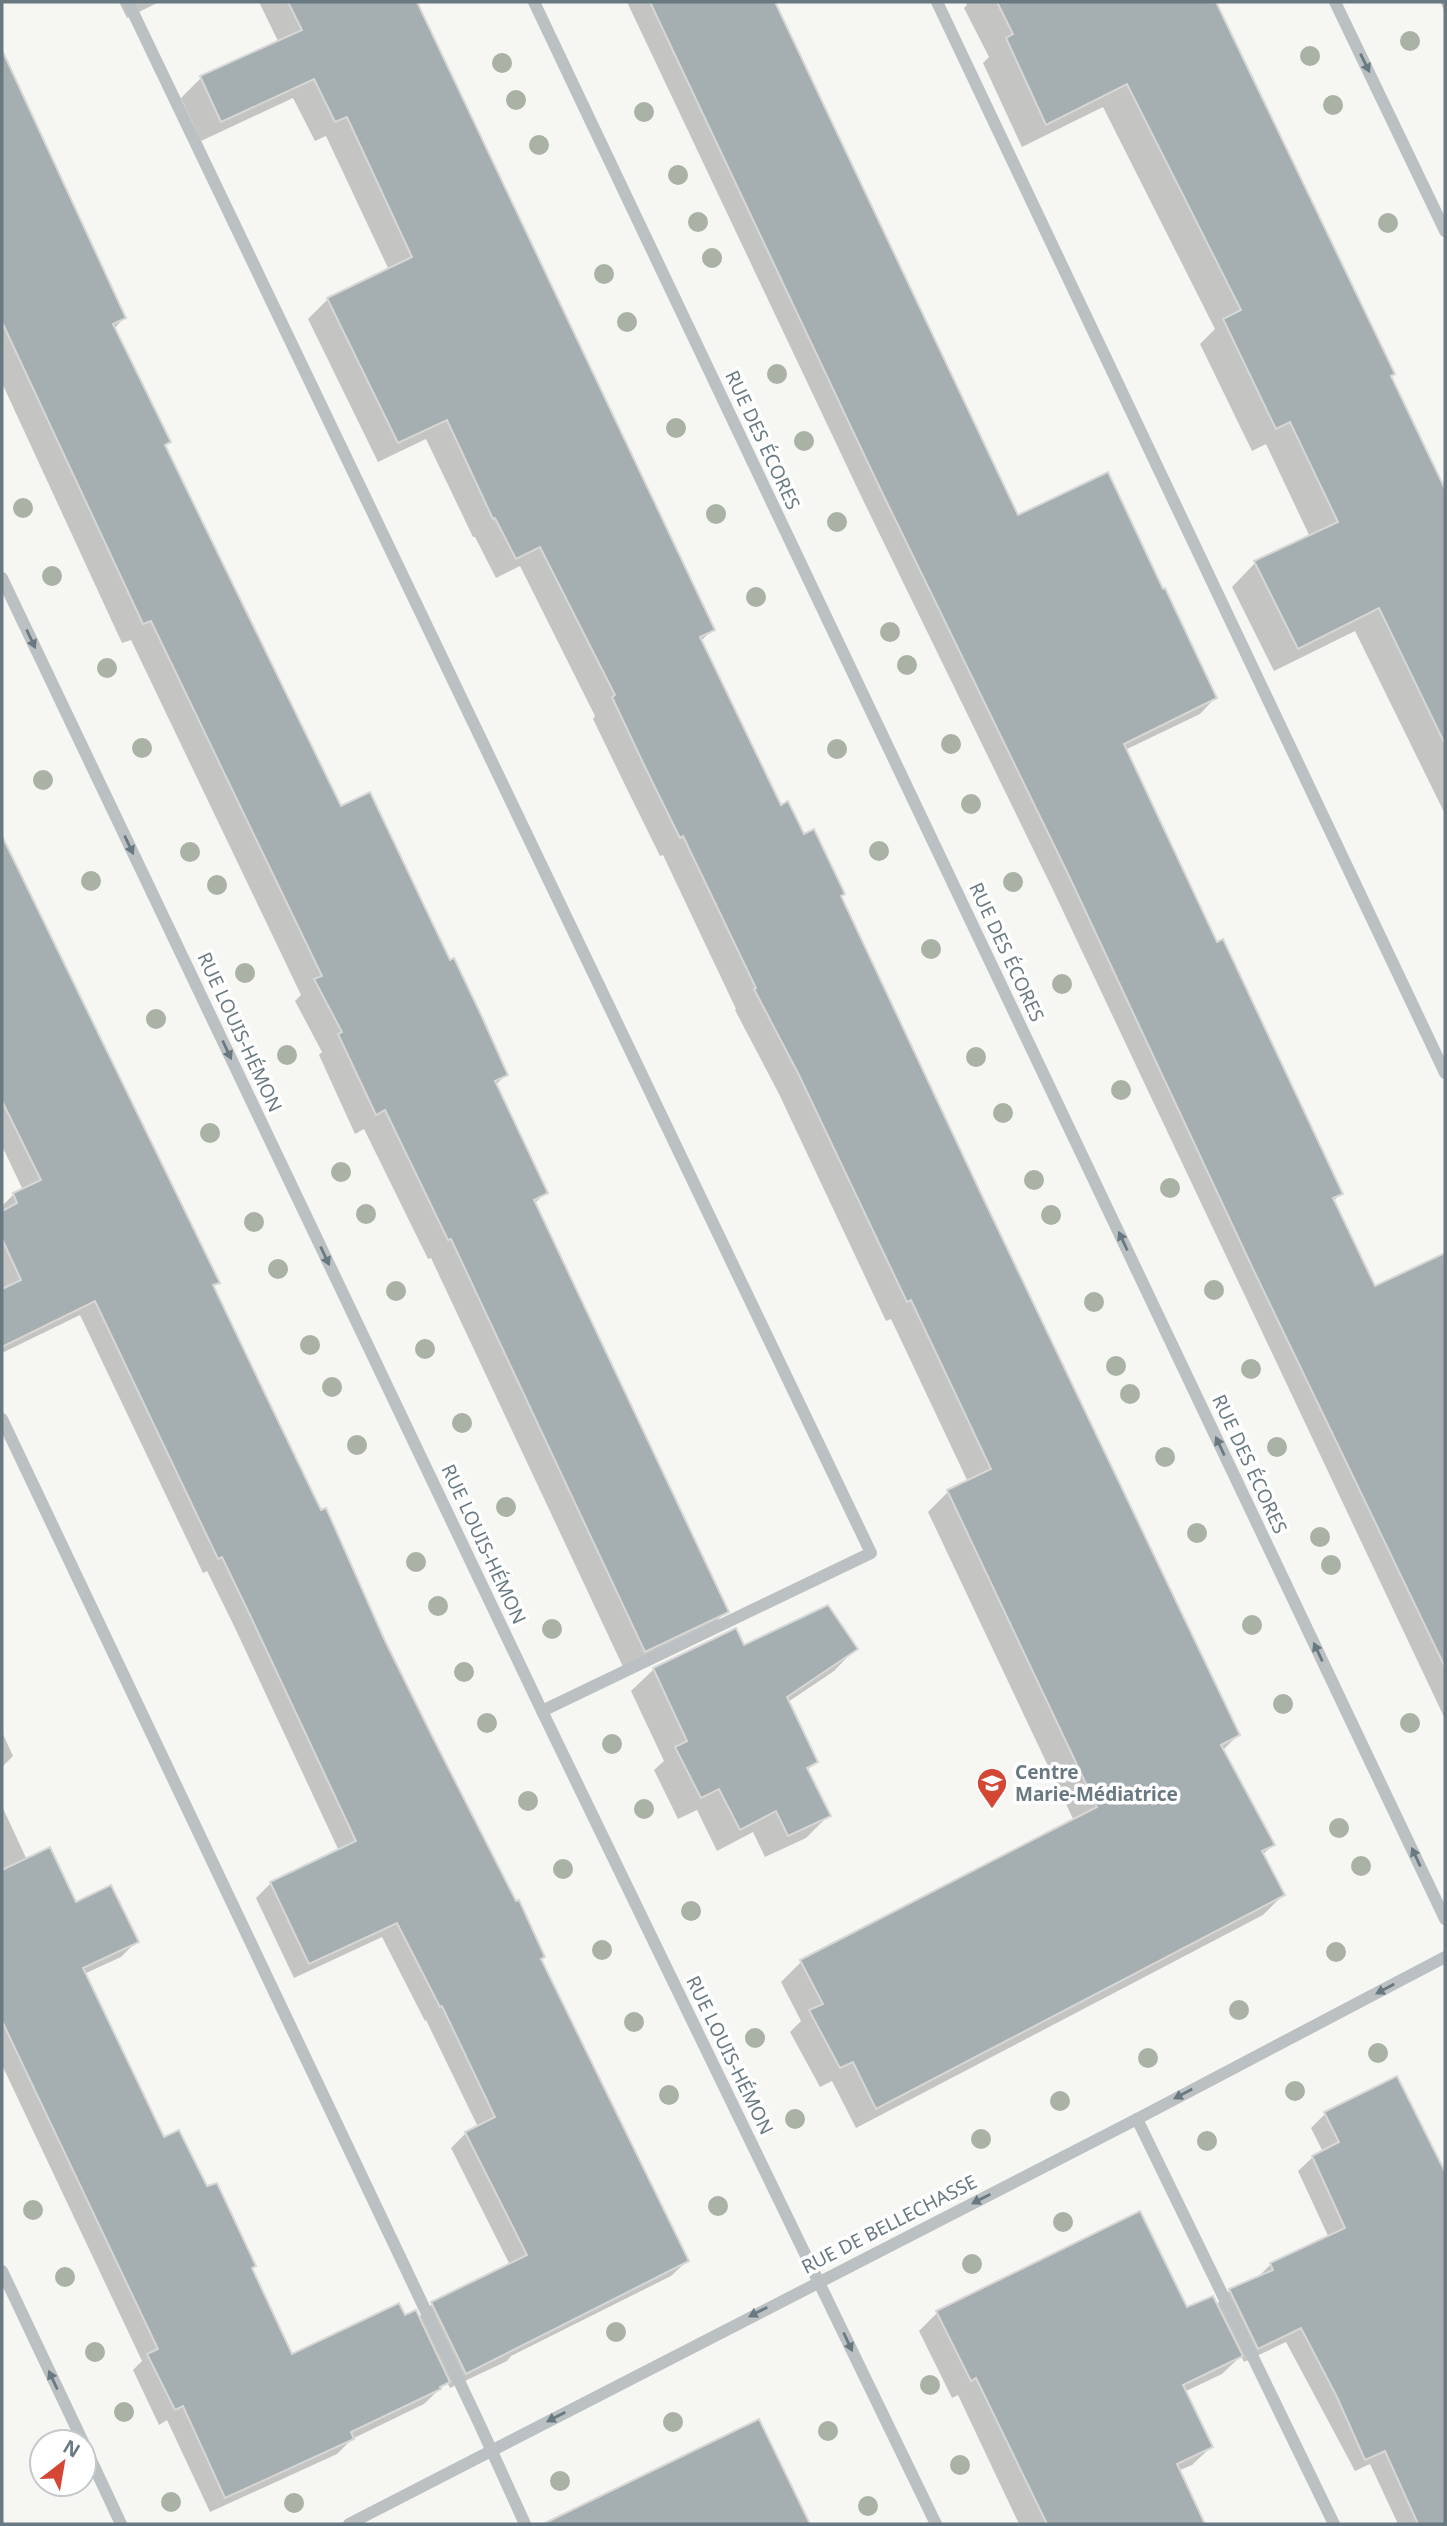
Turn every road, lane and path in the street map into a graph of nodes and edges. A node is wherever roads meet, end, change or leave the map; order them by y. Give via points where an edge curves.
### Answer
1 (128, 2) edge
2 (534, 2) edge
3 (937, 2) edge
4 (1335, 2) edge
5 (1445, 231) edge
6 (2, 578) edge
7 (1445, 1073) edge
8 (2, 1419) edge
9 (542, 1711) junction
10 (1445, 1919) edge
11 (1445, 1957) edge
12 (1137, 2119) junction
13 (2, 2271) edge
14 (818, 2281) junction
15 (76, 2428) edge
16 (491, 2451) junction
17 (98, 2475) edge
18 (121, 2524) edge
19 (349, 2524) edge
20 (525, 2524) edge
21 (936, 2524) edge
22 (1334, 2524) edge

1 - 9 street via 871,1553
10 -> 2 street, RUE DES ÉCORES
3 - 7 street
4 -> 5 street
6 -> 9 street, RUE LOUIS-HÉMON
8 - 16 street
9 - 14 street, RUE LOUIS-HÉMON
11 -> 12 street, RUE DE BELLECHASSE
12 -> 14 street, RUE DE BELLECHASSE
12 - 22 street
15 -> 13 street
14 -> 16 street, RUE DE BELLECHASSE
14 -> 21 street, RUE LOUIS-HÉMON
16 - 19 street, RUE DE BELLECHASSE
16 - 20 street
17 - 18 street

